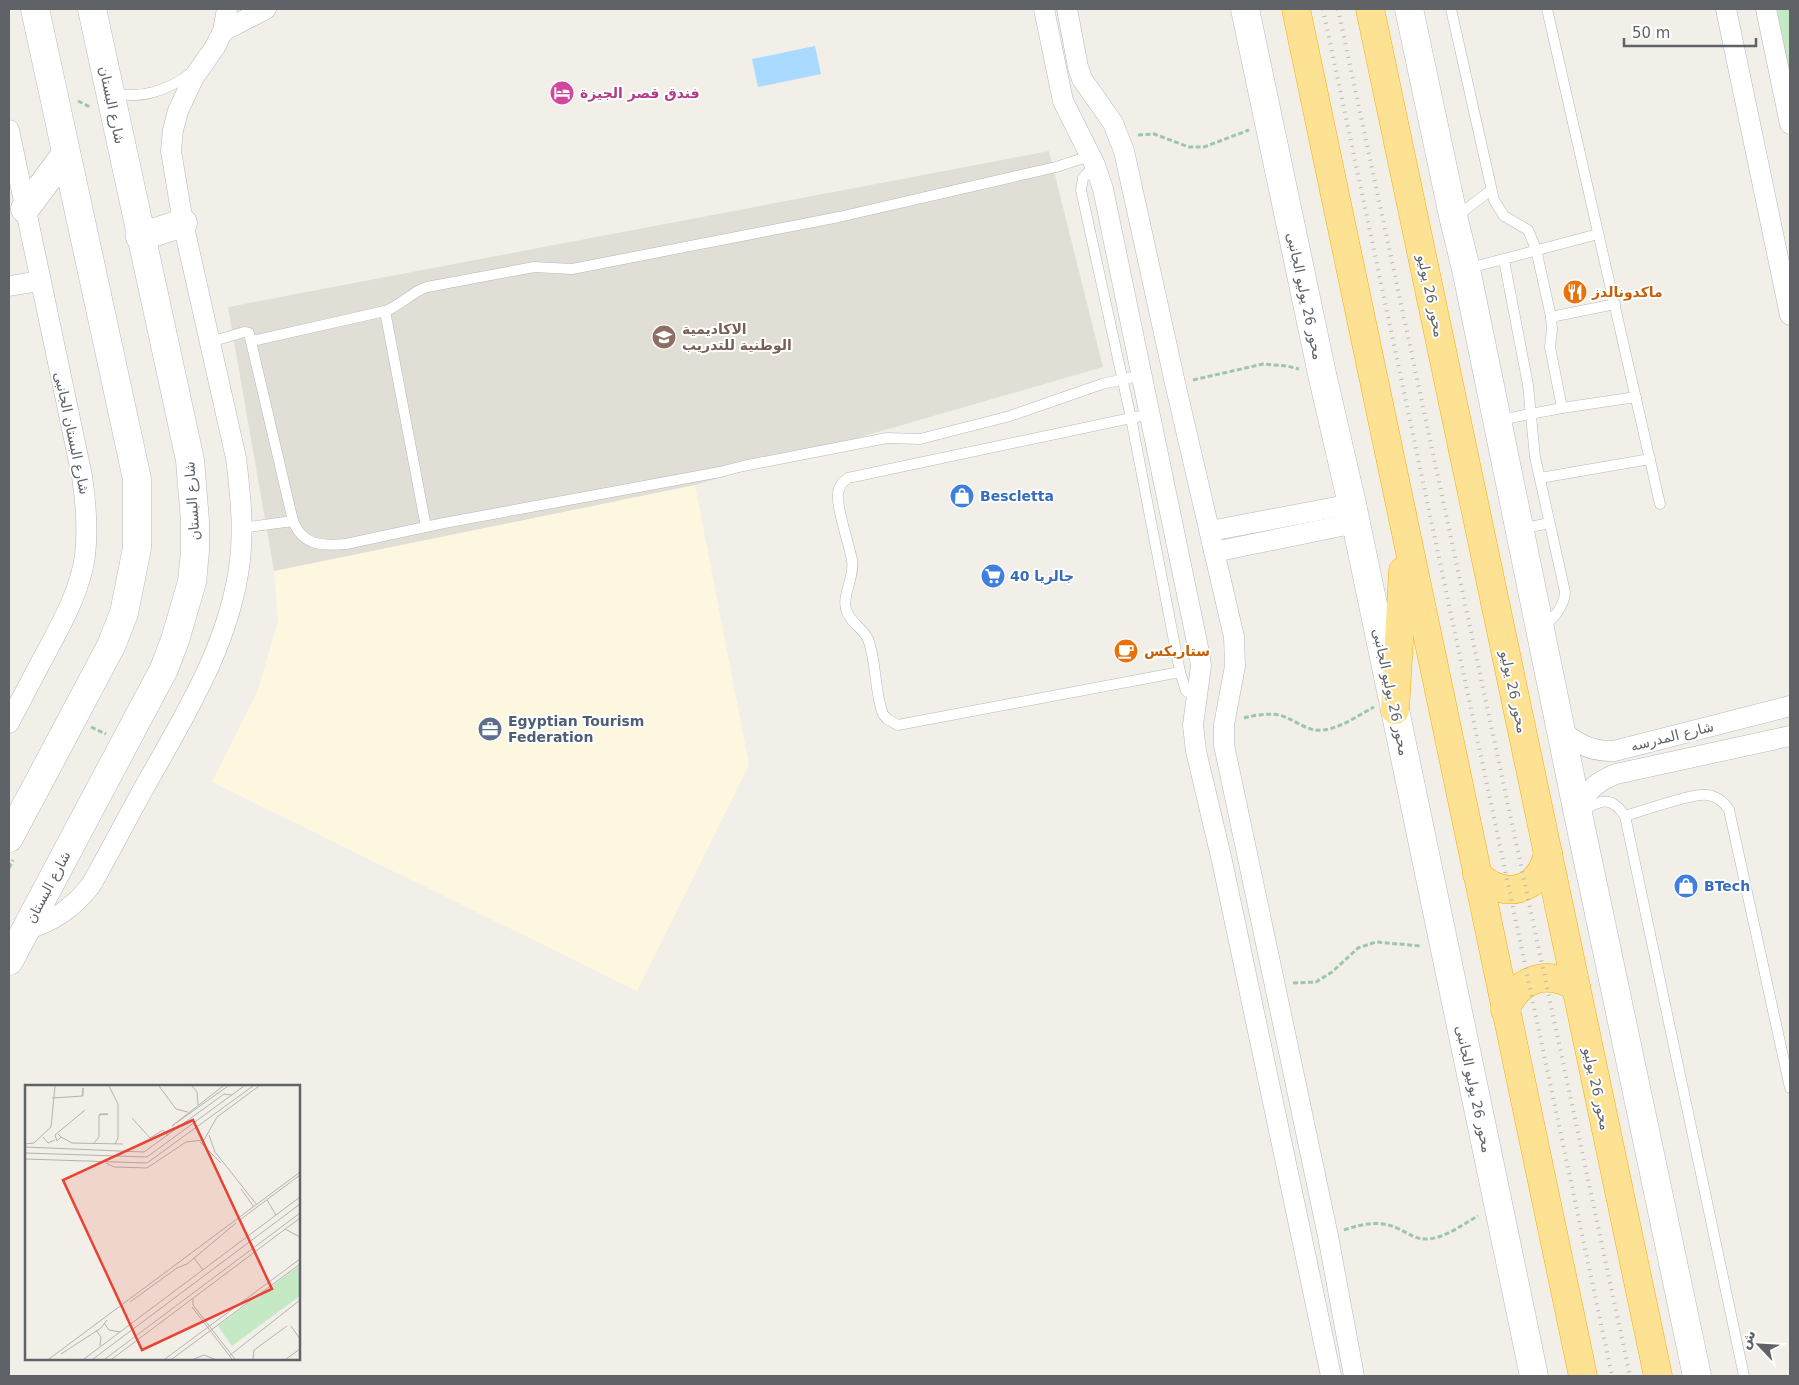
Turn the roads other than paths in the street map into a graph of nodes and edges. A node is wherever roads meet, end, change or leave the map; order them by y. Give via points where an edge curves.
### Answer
1 (35, 9) edge
2 (92, 9) edge
3 (227, 9) edge
4 (266, 9) edge
5 (1044, 9) edge
6 (1067, 9) edge
7 (1245, 9) edge
8 (1296, 9) edge
9 (1370, 9) edge
10 (1409, 9) edge
11 (1451, 9) edge
12 (1547, 9) edge
13 (1726, 9) edge
14 (1766, 9) edge
15 (223, 31) junction
16 (204, 61) junction
17 (109, 90) junction
18 (1790, 124) edge
19 (9, 130) edge
20 (66, 154) junction
21 (1093, 161) junction
22 (1491, 190) junction
23 (25, 209) junction
24 (1454, 220) junction
25 (183, 223) junction
26 (1598, 234) junction
27 (140, 237) junction
28 (1536, 249) junction
29 (1504, 260) junction
30 (1466, 269) junction
31 (40, 281) junction
32 (9, 286) edge
33 (1616, 304) junction
34 (386, 311) junction
35 (1790, 315) edge
36 (1551, 317) junction
37 (252, 341) junction
38 (210, 342) junction
39 (1122, 380) junction
40 (1144, 383) junction
41 (1175, 383) junction
42 (1636, 397) junction
43 (1562, 408) junction
44 (1531, 414) junction
45 (1141, 416) junction
46 (1496, 420) junction
47 (1650, 459) junction
48 (1540, 478) junction
49 (1660, 504) dead end
50 (1354, 514) junction
51 (293, 521) junction
52 (1549, 523) junction
53 (426, 527) junction
54 (241, 528) junction
55 (1519, 529) junction
56 (1210, 531) junction
57 (1405, 534) junction
58 (1214, 552) junction
59 (1540, 631) junction
60 (1180, 672) junction
61 (1197, 697) junction
62 (1393, 704) junction
63 (1790, 706) edge
64 (9, 723) edge
65 (1560, 728) junction
66 (1790, 736) edge
67 (1577, 811) junction
68 (1625, 816) junction
69 (9, 838) edge
70 (1548, 853) junction
71 (1248, 856) junction
72 (1222, 861) junction
73 (1477, 874) junction
74 (25, 930) junction
75 (9, 961) edge
76 (1576, 987) junction
77 (1505, 1010) junction
78 (1790, 1088) edge
79 (1331, 1376) edge
80 (1354, 1376) edge
81 (1534, 1376) edge
82 (1583, 1376) edge
83 (1658, 1376) edge
84 (1697, 1376) edge
85 (1744, 1376) edge

1 - 20 main road
2 - 17 main road, شارع البستان
3 - 15 street
4 - 15 street
5 - 21 street via 1064,101
6 - 41 street via 1082,78 1104,109 1120,140 1128,166
7 - 50 main road, محور 26 يوليو الجانبى
8 - 57 highway
9 - 70 highway, محور 26 يوليو
10 - 24 main road
11 - 22 lane
12 - 26 lane
13 - 35 street
14 - 18 street
15 - 16 street
16 - 17 lane via 177,84 159,91 134,95
16 - 25 street via 185,94 173,130 172,151
17 - 27 main road, شارع البستان
19 - 23 street, شارع البستان الجانبى
20 - 23 main road
20 - 69 main road via 137,479 138,548 124,613 111,646
21 - 34 lane via 839,217 572,269 534,266 428,287
21 - 39 lane via 1083,178 1081,190
21 - 40 street via 1103,189
22 - 24 lane
22 - 28 lane via 1500,212 1528,230
23 - 31 street, شارع البستان الجانبى
24 - 30 main road
25 - 27 main road
25 - 38 street
26 - 28 lane
26 - 33 lane
27 - 74 main road, شارع البستان via 190,460 195,521 192,582 164,669
28 - 29 lane
28 - 36 lane
29 - 30 lane
29 - 44 lane
30 - 46 main road
31 - 32 street
31 - 64 street, شارع البستان الجانبى via 82,476 87,531 84,558 69,610
33 - 36 lane
33 - 42 lane
34 - 37 lane
34 - 53 lane
36 - 43 lane via 1550,347
37 - 38 lane via 246,331
37 - 51 lane
38 - 54 street via 235,449
39 - 40 lane
39 - 45 lane
39 - 53 lane via 1005,417 920,439 887,438
40 - 41 street
40 - 45 street
41 - 56 street
42 - 43 lane
42 - 47 lane
43 - 44 lane
44 - 46 lane
44 - 48 lane
45 - 60 lane
45 - 60 lane via 848,478 840,486 838,498 852,562 845,608 850,619 868,639 883,714 898,725
45 - 61 street via 1199,652 1201,666
46 - 55 main road
47 - 48 lane
47 - 49 lane
48 - 52 lane
50 - 56 street
50 - 58 street
50 - 62 main road, محور 26 يوليو الجانبى
51 - 53 lane via 297,531 307,540 331,545
51 - 54 lane
52 - 55 lane
52 - 59 lane via 1566,592 1560,609
54 - 74 street via 240,560 233,600 218,646 195,695 91,885 62,914
55 - 59 main road
56 - 58 street
57 - 62 highway
57 - 73 highway
58 - 71 street via 1235,652 1224,745
59 - 65 main road
60 - 61 lane via 1186,690
61 - 72 street via 1193,736
62 - 81 main road, محور 26 يوليو الجانبى
63 - 65 street, شارع المدرسه via 1614,751 1584,746
65 - 67 main road
66 - 67 street, شارع المدرسه via 1616,774 1592,787
67 - 68 lane via 1607,801 1618,806
67 - 84 main road
68 - 78 lane via 1700,795 1721,800 1729,810
68 - 85 lane
70 - 73 highway via 1536,879 1520,888 1500,889
70 - 76 highway, محور 26 يوليو
71 - 72 street
71 - 80 street
72 - 79 street
73 - 77 highway
74 - 75 main road, شارع البستان
76 - 77 highway via 1549,977 1530,981 1515,993
76 - 83 highway, محور 26 يوليو
77 - 82 highway

